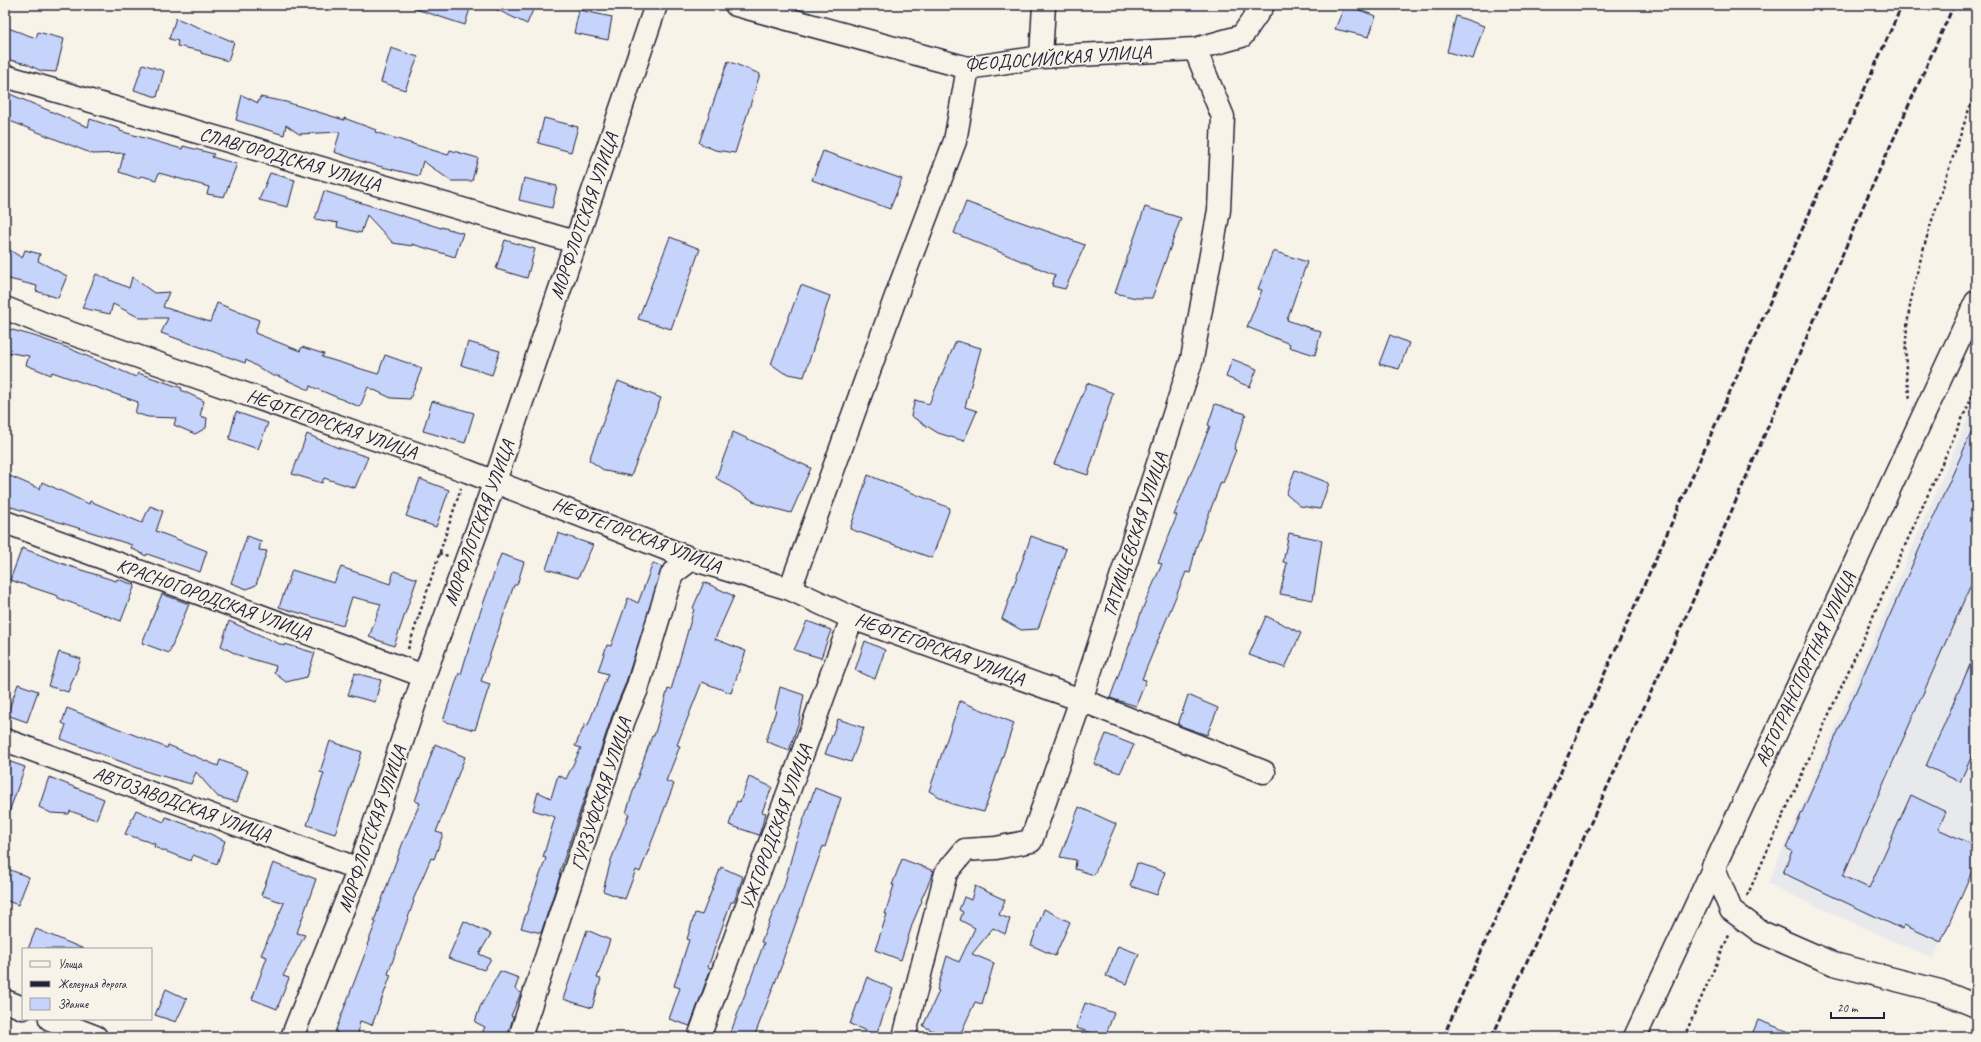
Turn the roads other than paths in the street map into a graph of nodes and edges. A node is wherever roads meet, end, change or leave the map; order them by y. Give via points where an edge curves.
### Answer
1 (656, 5) edge
2 (736, 5) edge
3 (1044, 5) edge
4 (1263, 5) edge
5 (1195, 49) junction
6 (1041, 57) junction
7 (968, 68) junction
8 (5, 76) edge
9 (575, 242) junction
10 (1976, 302) edge
11 (5, 308) edge
12 (495, 481) junction
13 (5, 522) edge
14 (692, 559) junction
15 (790, 589) junction
16 (852, 618) junction
17 (424, 676) junction
18 (1081, 700) junction
19 (5, 740) edge
20 (1264, 772) dead end
21 (1713, 866) junction
22 (359, 869) junction
23 (5, 1001) edge
24 (1976, 1006) edge
25 (22, 1008) edge
26 (53, 1020) edge
27 (96, 1037) edge
28 (292, 1037) edge
29 (520, 1037) edge
30 (699, 1037) edge
31 (904, 1037) edge
32 (1635, 1037) edge

1 - 9 street, МОРФЛОТСКАЯ УЛИЦА
2 - 7 street, ФЕОДОСИЙСКАЯ УЛИЦА
3 - 6 street
4 - 5 street via 1242,36
5 - 6 street, ФЕОДОСИЙСКАЯ УЛИЦА
5 - 18 street, ТАТИЩЕВСКАЯ УЛИЦА via 1223,117 1219,210 1192,359
6 - 7 street, ФЕОДОСИЙСКАЯ УЛИЦА
7 - 15 street via 955,141
8 - 9 street, СЛАВГОРОДСКАЯ УЛИЦА
9 - 12 street, МОРФЛОТСКАЯ УЛИЦА
10 - 21 street, АВТОТРАНСПОРТНАЯ УЛИЦА
11 - 12 street, НЕФТЕГОРСКАЯ УЛИЦА via 47,325
12 - 14 street, НЕФТЕГОРСКАЯ УЛИЦА
12 - 17 street, МОРФЛОТСКАЯ УЛИЦА
13 - 17 street, КРАСНОГОРОДСКАЯ УЛИЦА
14 - 15 street, НЕФТЕГОРСКАЯ УЛИЦА
14 - 29 street, ГУРЗУФСКАЯ УЛИЦА via 672,574 637,689 624,720
15 - 16 street, НЕФТЕГОРСКАЯ УЛИЦА
16 - 18 street, НЕФТЕГОРСКАЯ УЛИЦА
16 - 30 street, УЖГОРОДСКАЯ УЛИЦА
17 - 22 street, МОРФЛОТСКАЯ УЛИЦА
18 - 20 street, НЕФТЕГОРСКАЯ УЛИЦА
18 - 31 street, ТАТИЩЕВСКАЯ УЛИЦА via 1031,841 996,848 965,850 946,873
19 - 22 street, АВТОЗАВОДСКАЯ УЛИЦА
21 - 24 street via 1731,910 1761,932 1834,964 1940,991
21 - 32 street, АВТОТРАНСПОРТНАЯ УЛИЦА
22 - 28 street, МОРФЛОТСКАЯ УЛИЦА
23 - 25 street
26 - 27 street

